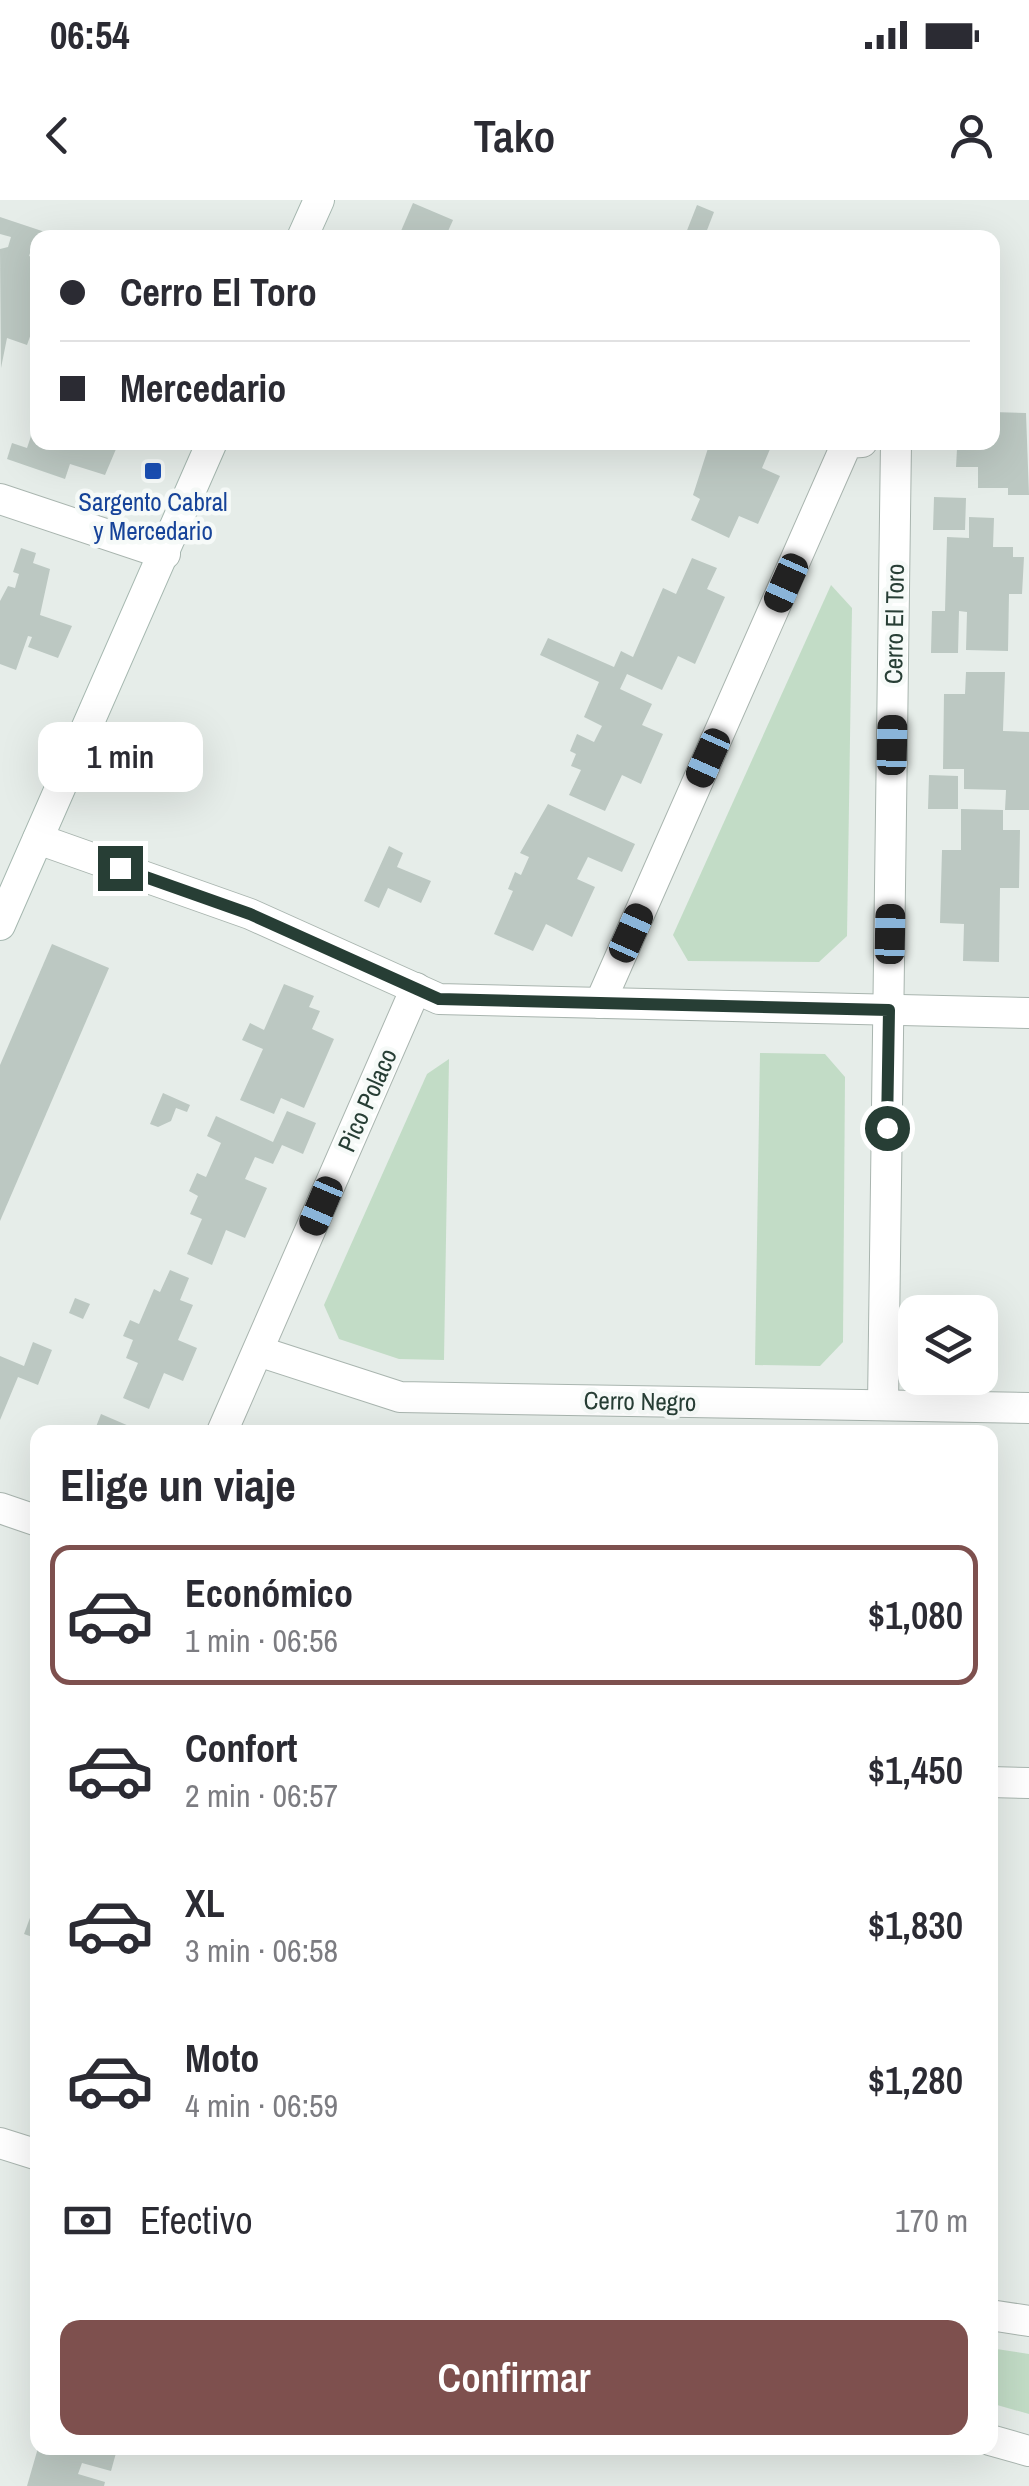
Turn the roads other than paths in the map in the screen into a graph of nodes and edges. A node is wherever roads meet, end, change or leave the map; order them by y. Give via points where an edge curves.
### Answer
1 (318, 200) edge
2 (305, 230) edge
3 (209, 450) edge
4 (845, 450) edge
5 (896, 450) edge
6 (0, 498) edge
7 (164, 554) junction
8 (38, 840) junction
9 (0, 925) edge
10 (416, 988) junction
11 (600, 1003) junction
12 (889, 1010) junction
13 (1029, 1013) edge
14 (258, 1351) junction
15 (883, 1405) junction
16 (1029, 1408) edge
17 (225, 1425) edge
18 (0, 1508) edge
19 (30, 1518) edge
20 (998, 1782) edge
21 (1029, 1783) edge
22 (0, 2143) edge
23 (30, 2152) edge
24 (998, 2316) edge
25 (1029, 2322) edge
26 (998, 2442) edge
27 (1029, 2451) edge

1 - 2 street
3 - 7 street
4 - 11 street
5 - 12 street, Cerro El Toro
6 - 7 street
7 - 8 street
8 - 9 street
8 - 10 street via 250,914
10 - 11 street via 439,999
10 - 14 street, Pico Polaco
11 - 12 street
12 - 13 street
12 - 15 street, Cerro El Toro
14 - 15 street, Cerro Negro via 400,1396
14 - 17 street, Pico Polaco
15 - 16 street, Cerro Negro
18 - 19 street
20 - 21 street
22 - 23 street
24 - 25 street
26 - 27 street

